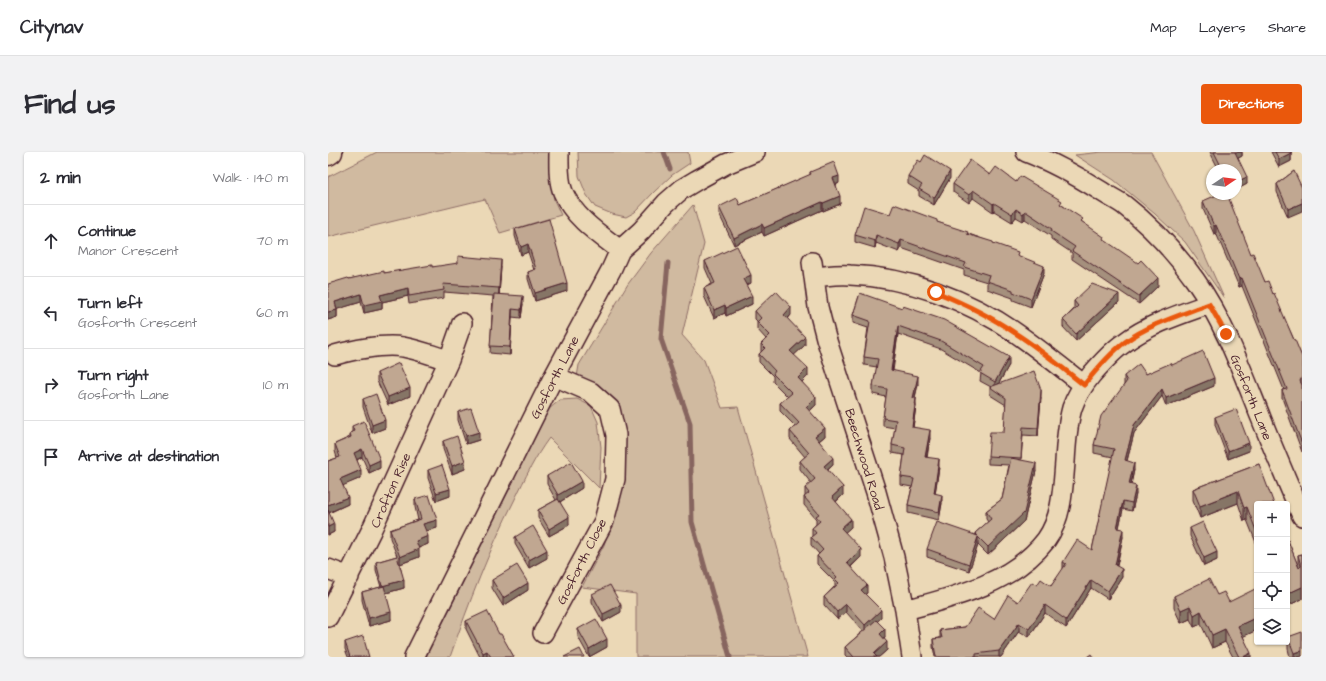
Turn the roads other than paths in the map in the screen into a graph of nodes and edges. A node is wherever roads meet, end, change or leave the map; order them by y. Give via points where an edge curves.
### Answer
1 (331, 152) edge
2 (559, 152) edge
3 (755, 152) edge
4 (1026, 152) edge
5 (328, 154) edge
6 (620, 250) junction
7 (1209, 304) junction
8 (462, 323) dead end
9 (335, 356) dead end
10 (449, 360) junction
11 (554, 376) junction
12 (1084, 385) junction
13 (1302, 516) edge
14 (328, 569) edge
15 (349, 578) junction
16 (905, 610) junction
17 (328, 617) edge
18 (543, 633) dead end
19 (414, 657) edge
20 (912, 657) edge

1 - 5 highway
2 - 6 street via 562,191 570,206
3 - 6 street, Gosforth Lane via 726,164 682,189
4 - 7 street, Gosforth Lane via 1052,163 1124,205 1177,257
6 - 11 street, Gosforth Lane
7 - 12 street via 1150,327 1124,342 1101,363
7 - 13 street, Gosforth Lane via 1243,372
8 - 10 street, Crofton Rise
9 - 10 street via 369,348 402,347
10 - 15 street, Crofton Rise
11 - 18 street, Gosforth Close via 590,392 610,409 616,435 615,475 604,521
11 - 19 street, Gosforth Lane
12 - 16 street via 1073,406 1067,433 1063,492 1057,517 1046,539 1026,561 996,580 958,596
12 - 16 street, Beechwood Road via 1016,333 958,301 936,292 880,277 813,270 818,306 876,492
14 - 15 street
15 - 17 street, Crofton Rise
16 - 20 street, Beechwood Road

